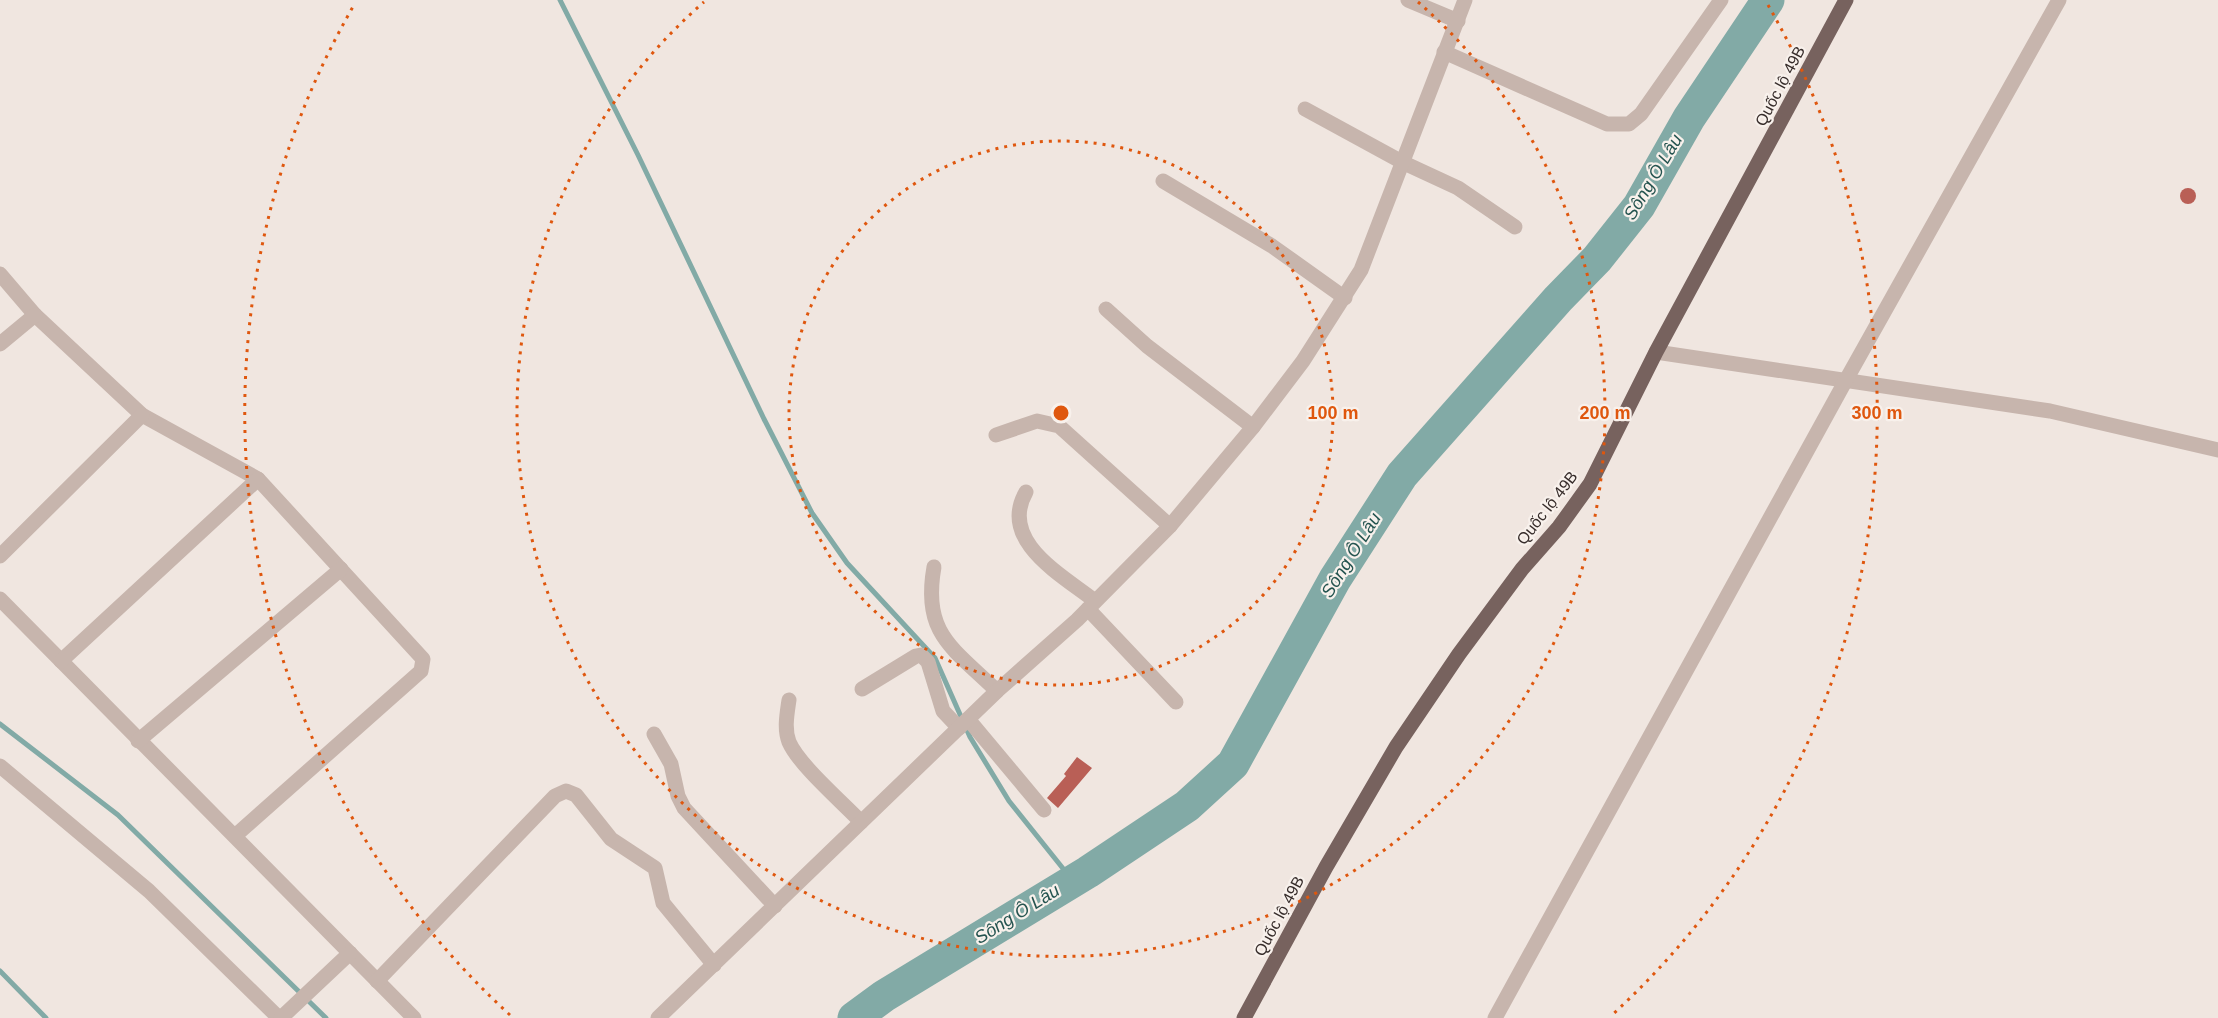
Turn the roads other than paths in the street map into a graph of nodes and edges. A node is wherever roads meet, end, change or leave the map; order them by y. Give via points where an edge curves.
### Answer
1 (1408, 0) edge
2 (1465, 0) edge
3 (1721, 0) edge
4 (1846, 0) edge
5 (2059, 0) edge
6 (1458, 21) junction
7 (1444, 52) junction
8 (1305, 110) dead end
9 (1404, 163) junction
10 (1163, 181) dead end
11 (1515, 227) dead end
12 (0, 274) edge
13 (1345, 298) junction
14 (1106, 309) dead end
15 (35, 315) junction
16 (0, 344) edge
17 (1656, 352) junction
18 (1846, 380) junction
19 (142, 415) junction
20 (1253, 427) junction
21 (996, 435) dead end
22 (2218, 450) edge
23 (258, 479) junction
24 (1026, 492) dead end
25 (1170, 526) junction
26 (0, 556) edge
27 (934, 567) dead end
28 (341, 569) junction
29 (0, 600) edge
30 (1091, 605) junction
31 (61, 661) junction
32 (862, 689) dead end
33 (997, 691) junction
34 (789, 700) dead end
35 (1176, 702) dead end
36 (964, 723) junction
37 (654, 734) dead end
38 (138, 741) junction
39 (0, 766) edge
40 (1044, 810) dead end
41 (861, 822) junction
42 (236, 836) junction
43 (775, 906) junction
44 (350, 953) junction
45 (714, 965) junction
46 (376, 981) junction
47 (280, 1018) edge
48 (414, 1018) edge
49 (658, 1018) edge
50 (1244, 1018) edge
51 (1495, 1018) edge

1 - 6 street
2 - 6 street
3 - 7 street via 1641,114 1629,124 1608,124
4 - 17 main road, Quốc lộ 49B
5 - 18 street
6 - 7 street
7 - 9 street
8 - 9 street
9 - 11 street via 1458,188
9 - 13 street via 1361,270
10 - 13 street via 1272,246
12 - 15 street
13 - 20 street
14 - 20 street via 1147,346
15 - 16 street
15 - 19 street
17 - 18 street
17 - 50 main road, Quốc lộ 49B via 1590,484 1459,654 1396,747
18 - 22 street via 2050,411
18 - 51 street
19 - 23 street
19 - 26 street
20 - 25 street
21 - 25 street via 1037,421 1059,426
23 - 28 street
23 - 31 street
24 - 30 street via 1017,515 1025,541
25 - 30 street
27 - 33 street via 930,588 936,626
28 - 38 street
28 - 42 street via 420,652 424,665
29 - 31 street
30 - 33 street
30 - 35 street
31 - 38 street
32 - 36 street via 921,655 928,662 943,711
33 - 36 street
34 - 41 street via 786,724 797,755
36 - 40 street
36 - 41 street
37 - 43 street via 671,764 684,808
38 - 42 street
39 - 47 street via 149,891
41 - 43 street
42 - 44 street
43 - 45 street
44 - 46 street
44 - 47 street
45 - 46 street via 663,903 655,868 611,839 576,795 566,791 555,796
45 - 49 street
46 - 48 street

